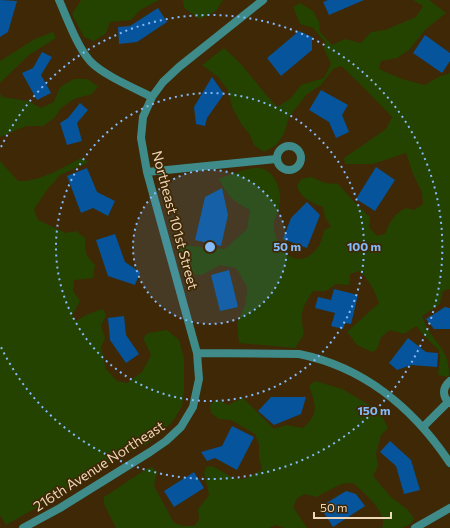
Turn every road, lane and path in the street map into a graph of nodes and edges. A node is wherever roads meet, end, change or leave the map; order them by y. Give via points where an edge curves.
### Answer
1 (59, 0) edge
2 (263, 0) edge
3 (152, 98) junction
4 (276, 159) dead end
5 (146, 172) junction
6 (197, 353) junction
7 (450, 381) edge
8 (449, 403) edge
9 (423, 427) junction
10 (450, 463) edge
11 (450, 508) edge
12 (23, 528) edge
13 (415, 528) edge

1 - 3 street via 91,63
2 - 3 street, Northeast 101st Street via 179,67 163,82
3 - 5 street, Northeast 101st Street via 143,117 141,138
4 - 5 street
5 - 6 street, Northeast 101st Street
6 - 9 street via 299,354 316,357 339,365 367,380 391,397
6 - 12 street, 216th Avenue Northeast via 199,379 193,407 181,427 150,452
7 - 8 street via 444,390
8 - 9 street
9 - 10 street
11 - 13 street

